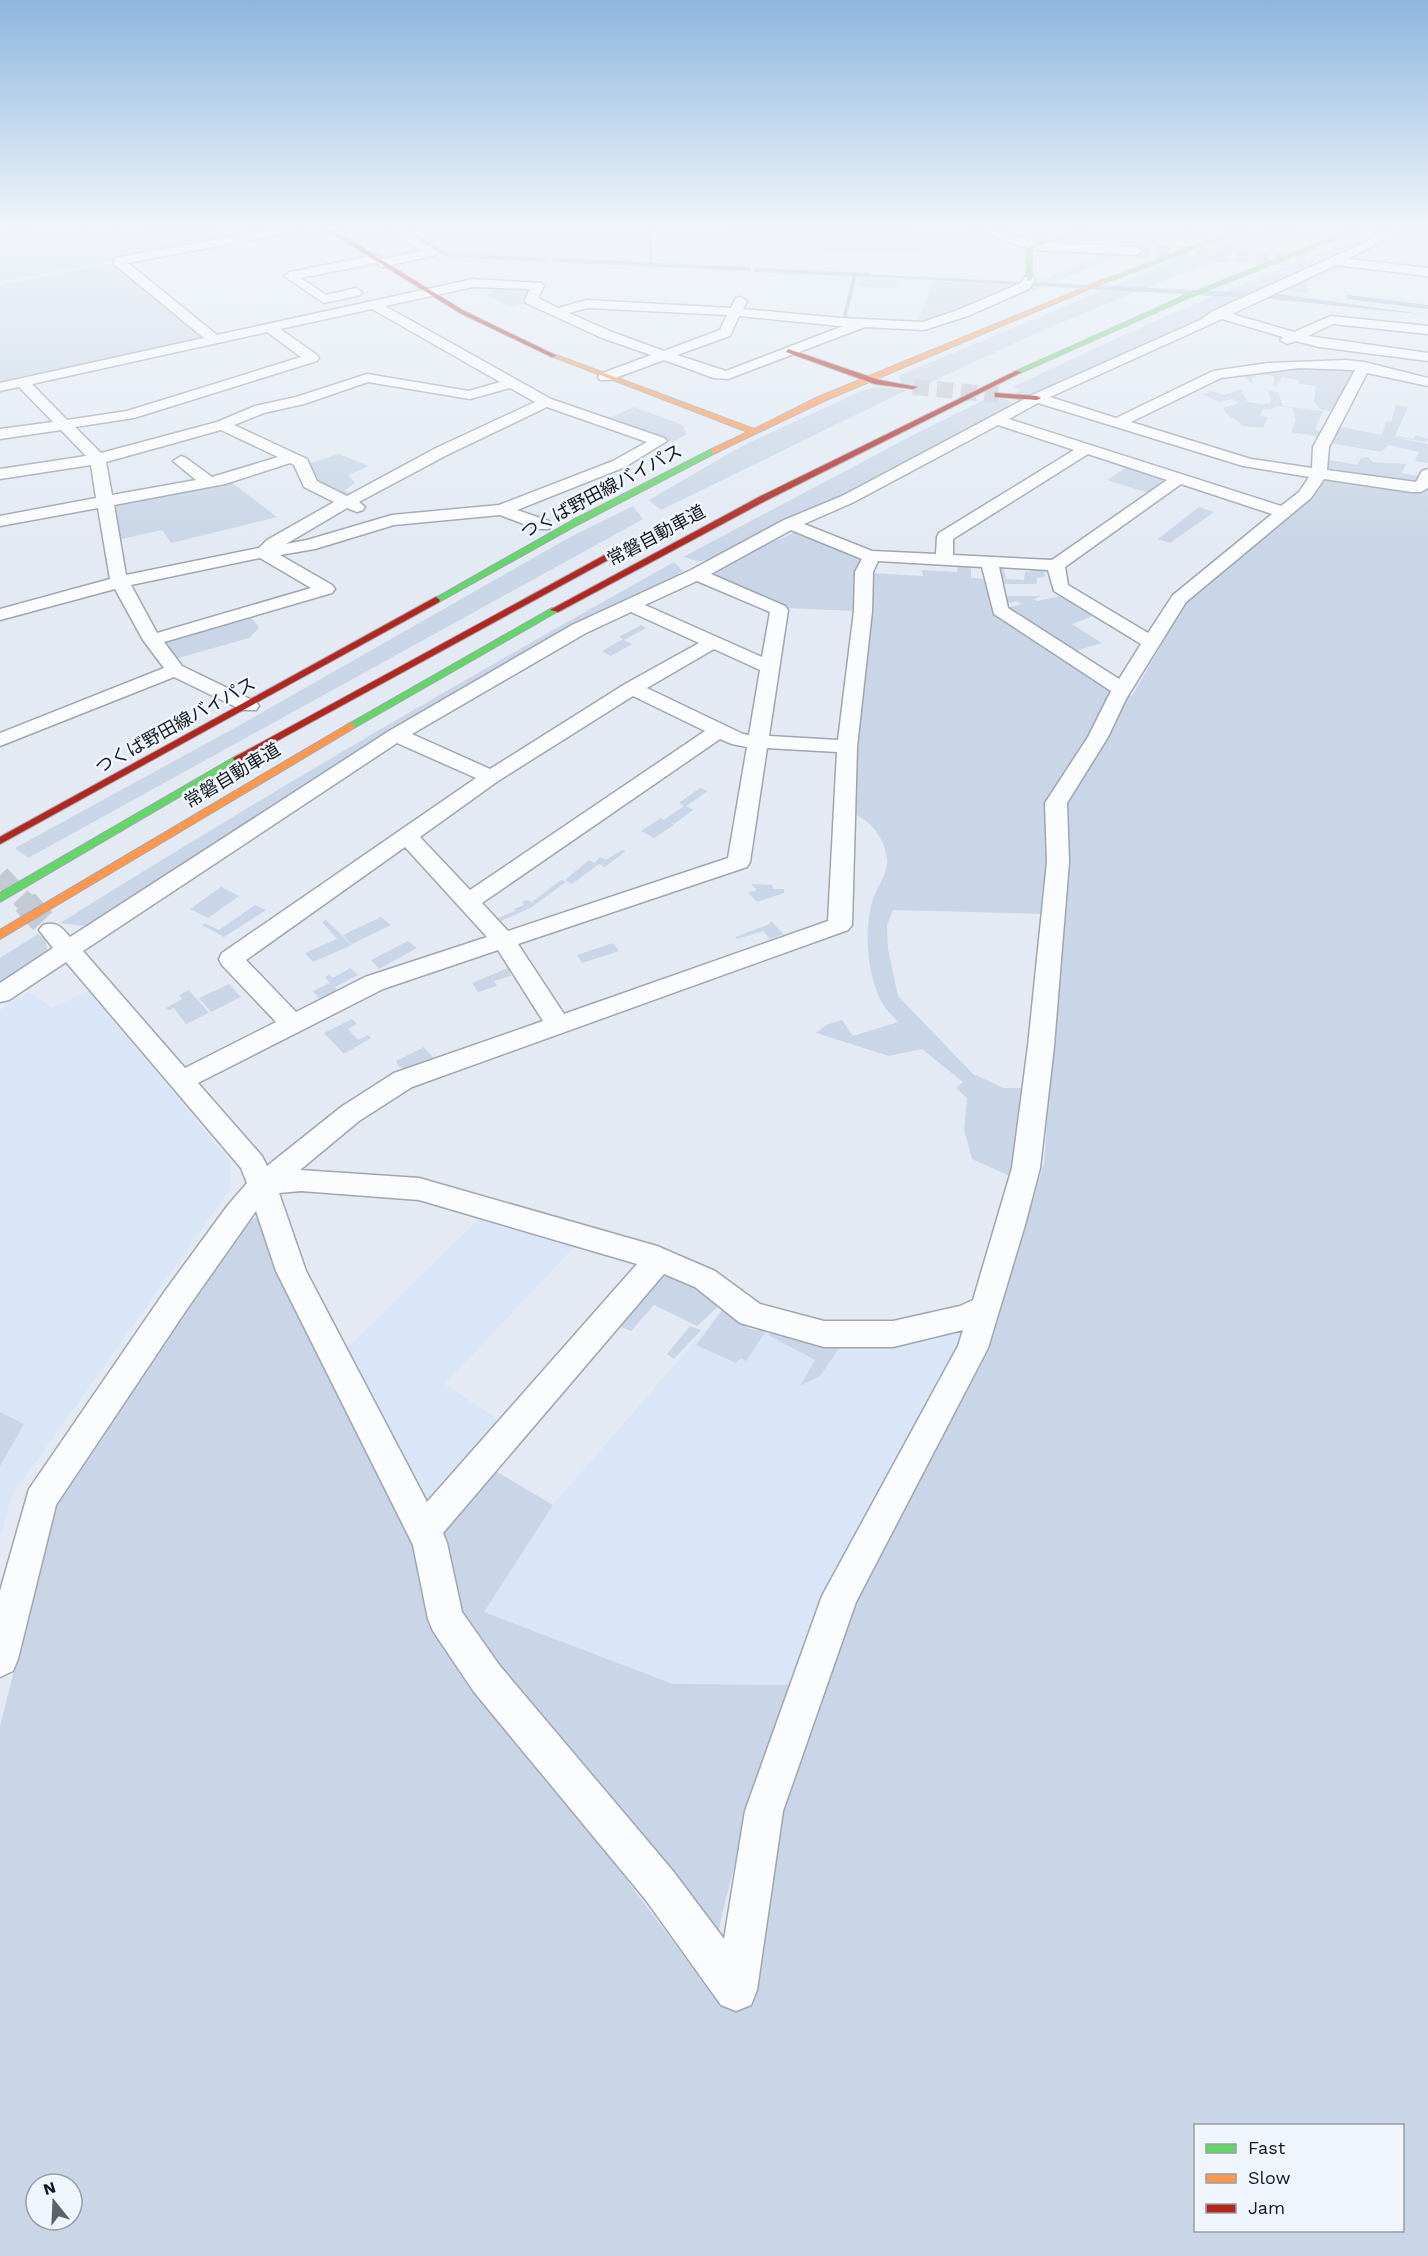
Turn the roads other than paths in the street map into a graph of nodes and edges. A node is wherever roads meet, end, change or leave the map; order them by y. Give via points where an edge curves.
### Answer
1 (206, 333) edge
2 (245, 333) edge
3 (277, 333) edge
4 (423, 333) edge
5 (503, 333) edge
6 (603, 333) edge
7 (612, 333) edge
8 (724, 333) edge
9 (836, 333) edge
10 (948, 333) edge
11 (978, 333) edge
12 (1107, 333) edge
13 (1182, 333) edge
14 (1282, 333) edge
15 (1302, 333) edge
16 (607, 335) junction
17 (1294, 337) junction
18 (214, 340) junction
19 (788, 351) junction
20 (662, 356) junction
21 (1428, 357) edge
22 (1364, 366) junction
23 (1269, 367) junction
24 (848, 373) junction
25 (605, 377) junction
26 (868, 379) junction
27 (1428, 381) edge
28 (22, 382) junction
29 (510, 383) junction
30 (819, 385) dead end
31 (0, 387) edge
32 (913, 387) tunnel mouth
33 (470, 395) junction
34 (998, 395) tunnel mouth
35 (1037, 398) junction
36 (546, 402) junction
37 (442, 408) dead end
38 (751, 414) dead end
39 (995, 419) junction
40 (731, 423) junction
41 (1119, 423) junction
42 (64, 424) junction
43 (222, 425) junction
44 (714, 431) dead end
45 (753, 431) junction
46 (0, 434) edge
47 (1086, 449) junction
48 (290, 458) junction
49 (98, 459) junction
50 (181, 461) dead end
51 (0, 474) edge
52 (1318, 474) junction
53 (1428, 474) edge
54 (1178, 479) junction
55 (209, 482) junction
56 (104, 501) junction
57 (344, 502) junction
58 (583, 502) dead end
59 (502, 510) junction
60 (1282, 512) junction
61 (392, 520) junction
62 (0, 521) edge
63 (790, 524) junction
64 (543, 525) junction
65 (656, 530) dead end
66 (264, 553) junction
67 (491, 553) dead end
68 (872, 556) junction
69 (944, 559) junction
70 (989, 561) junction
71 (1056, 565) junction
72 (697, 574) junction
73 (120, 582) junction
74 (631, 604) junction
75 (0, 615) edge
76 (152, 640) junction
77 (714, 642) junction
78 (1152, 643) junction
79 (769, 667) junction
80 (175, 670) junction
81 (632, 688) junction
82 (1122, 690) junction
83 (238, 697) junction
84 (208, 705) dead end
85 (718, 731) junction
86 (396, 735) junction
87 (0, 740) edge
88 (759, 741) junction
89 (847, 747) junction
90 (491, 777) junction
91 (406, 837) junction
92 (0, 842) edge
93 (0, 898) edge
94 (467, 903) junction
95 (51, 930) tunnel mouth
96 (0, 935) edge
97 (504, 941) junction
98 (70, 950) junction
99 (0, 994) edge
100 (293, 1024) junction
101 (558, 1024) junction
102 (182, 1081) junction
103 (262, 1185) junction
104 (659, 1259) junction
105 (987, 1307) junction
106 (423, 1531) junction
107 (0, 1659) edge

1 - 18 street
2 - 18 street
3 - 42 street via 312,358 129,415
4 - 29 street
5 - 25 main road
6 - 16 street
7 - 16 street
8 - 20 street
9 - 19 street
10 - 24 main road
11 - 26 main road, つくば野田線バイパス
12 - 96 main road, 常磐自動車道 via 1006,378 764,498 461,662
13 - 35 street
14 - 17 street
15 - 17 street
16 - 20 street
17 - 21 street via 1319,344
17 - 23 street via 1253,357
18 - 28 street
19 - 20 street via 728,375
19 - 24 main road
20 - 25 street
22 - 23 street via 1321,363
22 - 27 street
22 - 52 street via 1321,447
23 - 41 street via 1218,374
24 - 26 main road
24 - 30 main road
25 - 40 main road
26 - 32 main road
26 - 45 main road, つくば野田線バイパス
28 - 31 street
28 - 42 street
29 - 33 street
29 - 36 street
33 - 37 street
33 - 43 street via 367,378 299,401 260,409
34 - 35 main road
35 - 39 street
35 - 41 street
36 - 57 street
36 - 59 street via 659,441 620,464
38 - 40 main road
39 - 47 street
39 - 63 street via 848,499
40 - 44 main road
40 - 45 main road
41 - 52 street via 1249,463
42 - 46 street
42 - 49 street
43 - 48 street
43 - 49 street
45 - 83 main road, つくば野田線バイパス
47 - 54 street
47 - 69 street via 945,537
48 - 55 street
48 - 57 street via 301,462 310,484
49 - 51 street
49 - 56 street
50 - 55 street
52 - 53 street via 1420,487
52 - 60 street via 1305,495
54 - 60 street
54 - 71 street
55 - 56 street
56 - 62 street
56 - 73 street
57 - 61 street
57 - 66 street
58 - 64 main road, つくば野田線バイパス
59 - 61 street
59 - 64 street
60 - 78 street via 1179,600
61 - 66 street via 309,545
63 - 68 street
63 - 72 street
64 - 67 main road, つくば野田線バイパス
65 - 93 main road, 常磐自動車道 via 225,765
66 - 73 street
66 - 76 street via 333,593
68 - 69 street
68 - 89 street via 864,572
69 - 70 street
70 - 71 street
70 - 82 street via 1000,610
71 - 78 street via 1060,587
72 - 74 street
72 - 79 street via 780,610
73 - 75 street
73 - 76 street
74 - 77 street
74 - 86 street via 579,629
76 - 80 street
77 - 79 street
77 - 81 street
78 - 82 street
79 - 88 street
80 - 83 street
80 - 87 street
81 - 85 street
81 - 90 street
82 - 105 street via 1056,803 1058,862 1026,1168
83 - 84 main road, つくば野田線バイパス
83 - 92 main road, つくば野田線バイパス
85 - 88 street via 739,740
85 - 94 street
86 - 90 street
86 - 98 street
88 - 89 street
88 - 97 street via 739,862
89 - 101 street via 840,926
90 - 91 street
91 - 94 street
91 - 100 street via 231,959
94 - 97 street
95 - 98 street
97 - 100 street via 374,983
97 - 101 street
98 - 99 street
98 - 102 street
100 - 102 street
101 - 103 street via 403,1080 350,1114
102 - 103 street via 252,1163
103 - 104 street via 300,1180 419,1189
103 - 106 street via 291,1271
103 - 107 street via 176,1300 41,1500
104 - 105 street via 705,1279 751,1314 824,1334 893,1334 965,1317
104 - 106 street
105 - 106 street via 973,1348 840,1596 764,1812 736,1990 659,1885 487,1679 452,1628

